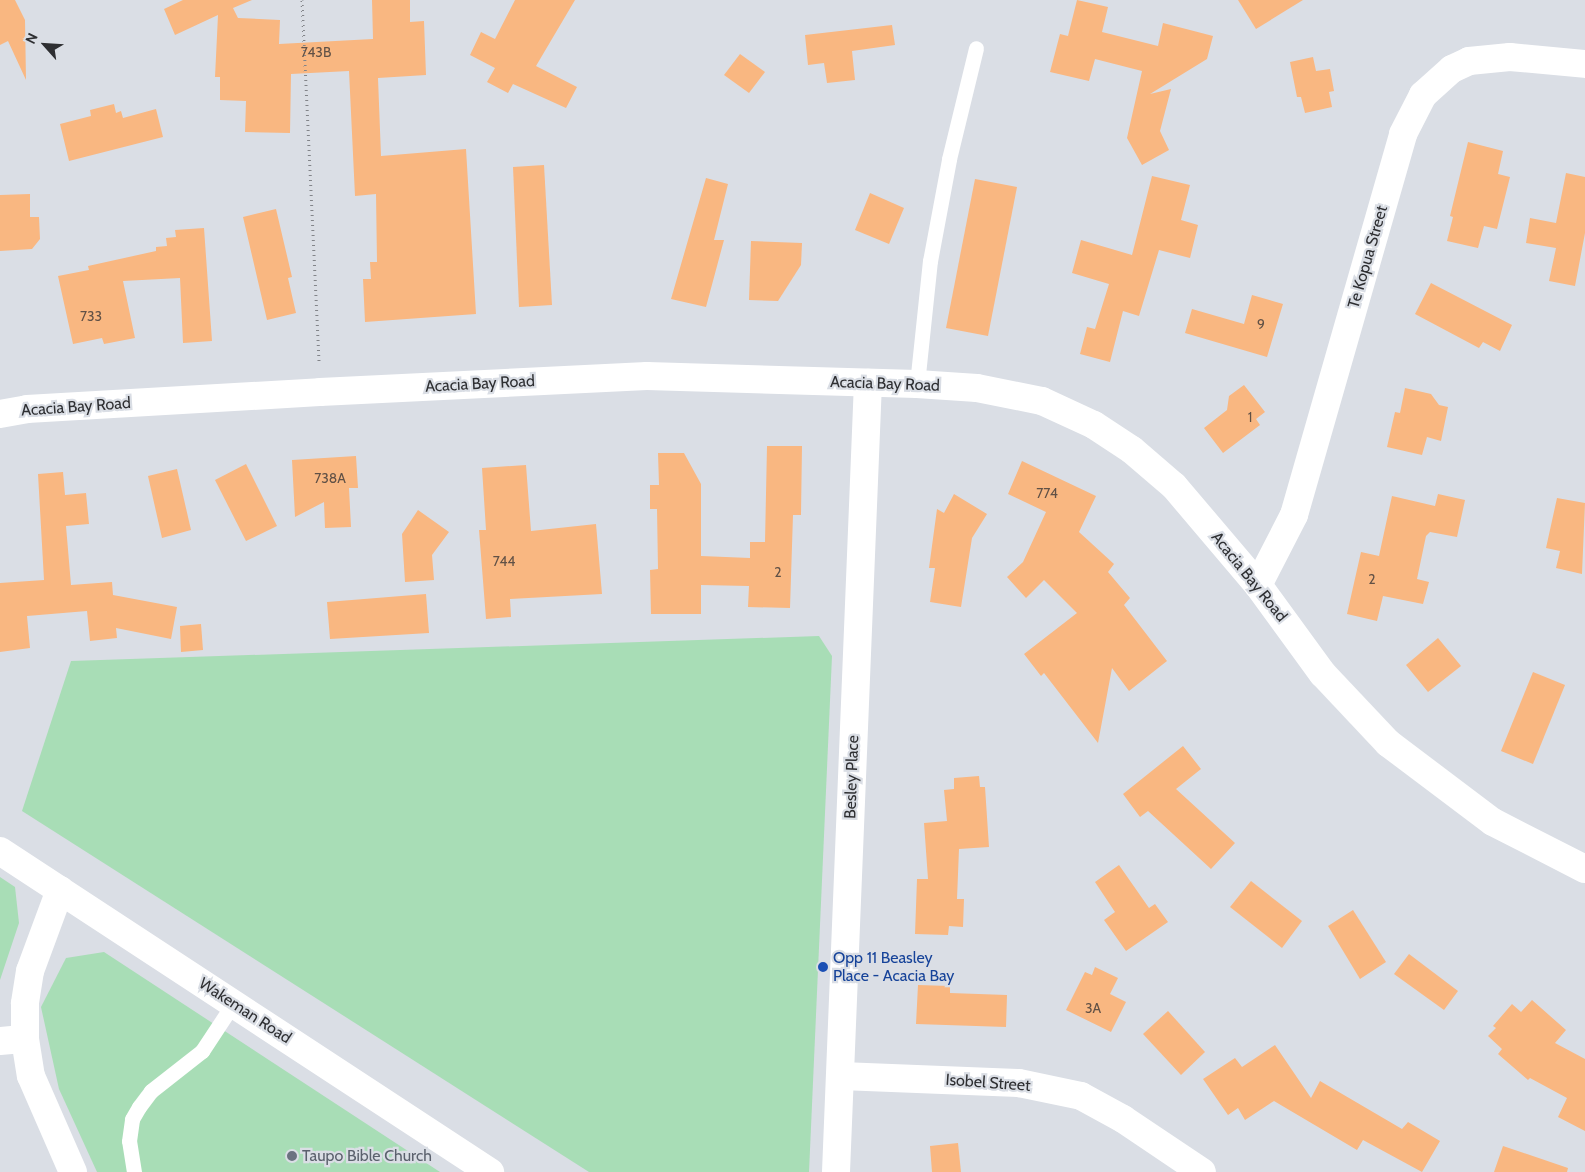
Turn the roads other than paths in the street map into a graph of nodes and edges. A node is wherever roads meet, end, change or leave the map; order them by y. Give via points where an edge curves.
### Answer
1 (976, 48) dead end
2 (1585, 64) edge
3 (868, 383) junction
4 (917, 384) junction
5 (0, 414) edge
6 (1258, 585) junction
7 (0, 850) edge
8 (1585, 869) edge
9 (60, 890) junction
10 (233, 1004) junction
11 (12, 1040) edge
12 (841, 1076) junction
13 (73, 1172) edge
14 (134, 1172) edge
15 (490, 1172) edge
16 (836, 1172) edge
17 (1202, 1172) edge

1 - 4 lane via 949,159 932,253
2 - 6 street, Te Kopua Street via 1510,58 1469,61 1452,69 1422,95 1404,134 1294,515
3 - 4 street, Acacia Bay Road
3 - 5 street, Acacia Bay Road via 647,376 27,409
3 - 12 street, Besley Place
4 - 6 street, Acacia Bay Road via 977,388 1042,401 1094,425 1132,450 1174,486
6 - 8 street, Acacia Bay Road via 1323,674 1388,743 1493,822
7 - 9 street, Wakeman Road
9 - 10 street, Wakeman Road
9 - 11 street via 30,971 25,1004
10 - 14 lane via 202,1051 151,1091 139,1107 132,1119 129,1141
10 - 15 street, Wakeman Road
11 - 13 street
12 - 16 street, Besley Place
12 - 17 street, Isobel Street via 1019,1083 1081,1096 1123,1119

